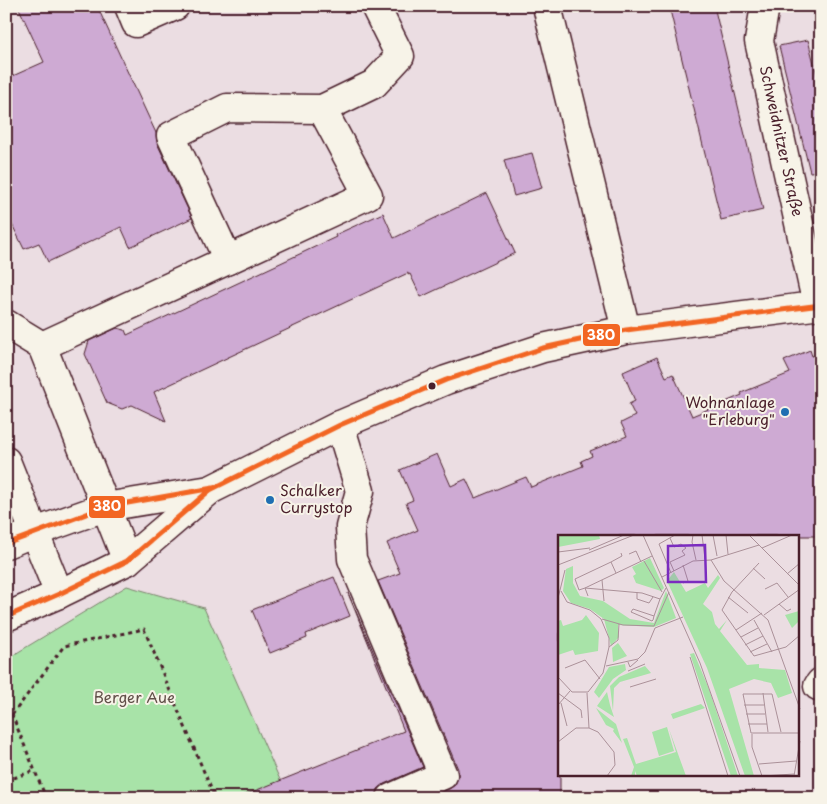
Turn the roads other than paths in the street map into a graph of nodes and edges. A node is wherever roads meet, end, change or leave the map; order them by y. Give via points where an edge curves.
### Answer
1 (128, 6) edge
2 (175, 6) edge
3 (375, 6) edge
4 (547, 6) edge
5 (765, 6) edge
6 (322, 109) junction
7 (228, 260) junction
8 (819, 305) edge
9 (6, 324) edge
10 (626, 330) junction
11 (42, 346) junction
12 (340, 425) junction
13 (6, 461) edge
14 (210, 490) junction
15 (105, 507) junction
16 (35, 532) junction
17 (6, 544) edge
18 (127, 561) junction
19 (59, 594) junction
20 (6, 617) edge
21 (391, 798) edge

1 - 2 street via 136,23
3 - 6 street via 400,56 374,84
4 - 10 street
5 - 8 street, Schweidnitzer Straße via 759,41
6 - 7 street via 368,195
6 - 7 street via 228,108 171,136
7 - 11 street
8 - 10 street, Schweidnitzer Straße
9 - 11 street
10 - 12 street, Schweidnitzer Straße via 517,356 446,380
11 - 15 street
12 - 14 street, Schweidnitzer Straße
12 - 21 street via 360,490 350,527 352,559 444,775
13 - 16 street
14 - 15 street, Schweidnitzer Straße
14 - 18 street, Schweidnitzer Straße
15 - 16 street, Schweidnitzer Straße
15 - 18 street
16 - 17 street, Schweidnitzer Straße
16 - 19 street
18 - 19 street, Schweidnitzer Straße
19 - 20 street, Schweidnitzer Straße

